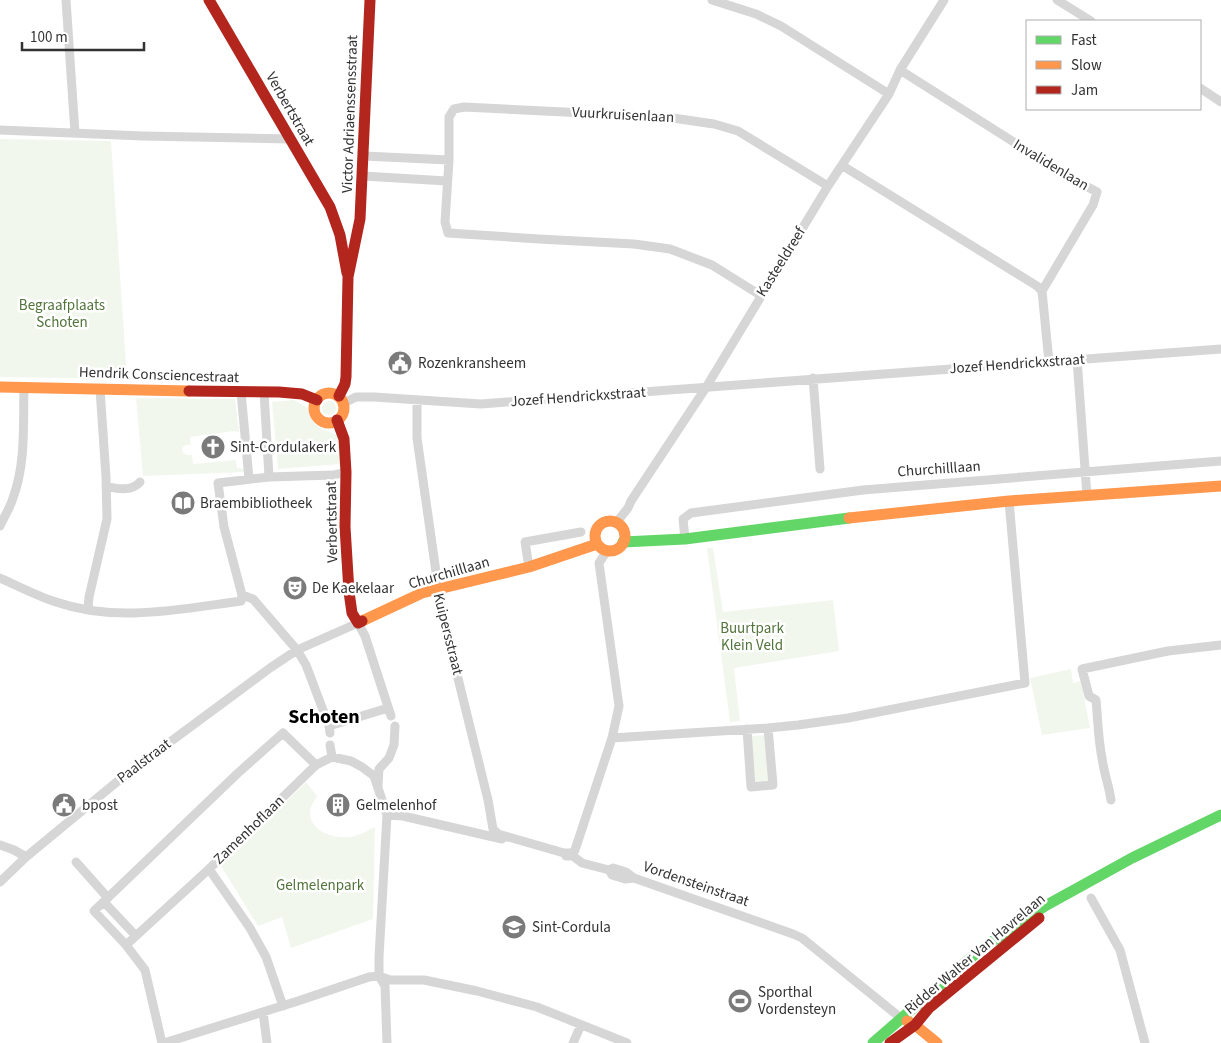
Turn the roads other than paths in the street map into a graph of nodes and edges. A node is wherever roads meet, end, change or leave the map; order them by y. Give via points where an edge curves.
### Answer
1 (66, 0) edge
2 (210, 0) edge
3 (370, 0) edge
4 (712, 0) edge
5 (944, 0) edge
6 (1057, 0) edge
7 (1089, 20) edge
8 (900, 70) junction
9 (1201, 89) edge
10 (889, 94) junction
11 (1221, 102) edge
12 (0, 130) edge
13 (75, 133) junction
14 (289, 139) junction
15 (364, 156) junction
16 (448, 160) junction
17 (843, 166) junction
18 (363, 176) junction
19 (447, 182) junction
20 (828, 186) junction
21 (359, 228) junction
22 (340, 235) junction
23 (348, 278) junction
24 (1042, 291) junction
25 (760, 295) junction
26 (1221, 349) edge
27 (1076, 359) junction
28 (1048, 362) junction
29 (813, 378) junction
30 (0, 386) edge
31 (24, 387) junction
32 (100, 389) junction
33 (704, 389) junction
34 (241, 392) junction
35 (264, 392) junction
36 (341, 399) junction
37 (316, 400) junction
38 (417, 401) junction
39 (337, 420) junction
40 (1221, 461) edge
41 (820, 469) dead end
42 (346, 472) junction
43 (1085, 473) junction
44 (269, 478) junction
45 (249, 479) junction
46 (140, 482) dead end
47 (106, 486) junction
48 (1221, 486) edge
49 (1087, 496) junction
50 (1009, 501) junction
51 (616, 523) junction
52 (0, 526) edge
53 (581, 532) dead end
54 (685, 539) junction
55 (623, 542) junction
56 (602, 547) junction
57 (529, 567) junction
58 (0, 578) edge
59 (436, 589) junction
60 (242, 595) junction
61 (88, 610) junction
62 (358, 624) junction
63 (1221, 645) edge
64 (297, 650) junction
65 (394, 726) dead end
66 (768, 728) junction
67 (747, 729) junction
68 (612, 738) junction
69 (330, 745) dead end
70 (332, 757) junction
71 (316, 765) junction
72 (378, 785) junction
73 (1111, 800) dead end
74 (387, 815) junction
75 (1221, 815) edge
76 (1221, 822) edge
77 (1184, 833) junction
78 (0, 845) edge
79 (26, 857) junction
80 (76, 862) dead end
81 (209, 869) junction
82 (0, 882) edge
83 (1078, 888) junction
84 (1091, 898) dead end
85 (106, 900) junction
86 (136, 936) junction
87 (126, 945) junction
88 (380, 976) junction
89 (283, 1006) junction
90 (263, 1012) junction
91 (902, 1019) junction
92 (581, 1025) junction
93 (915, 1025) junction
94 (163, 1043) edge
95 (267, 1043) edge
96 (387, 1043) edge
97 (573, 1043) edge
98 (627, 1043) edge
99 (873, 1043) edge
100 (890, 1043) edge
101 (937, 1043) edge
102 (1145, 1043) edge

1 - 13 street
2 - 14 street, Verbertstraat
3 - 15 street, Victor Adriaenssensstraat
4 - 10 street via 781,26
5 - 8 street, Kasteeldreef
6 - 7 street
8 - 10 street, Kasteeldreef
8 - 24 street, Invalidenlaan via 1097,192 1093,205
9 - 11 street
10 - 17 street, Kasteeldreef
12 - 13 street
13 - 14 street
14 - 22 street, Verbertstraat via 330,207
15 - 16 street
15 - 18 street, Victor Adriaenssensstraat
16 - 19 street, Vuurkruisenlaan
16 - 20 street, Vuurkruisenlaan via 449,118 454,109 464,107 666,117 738,131
17 - 20 street, Kasteeldreef
17 - 24 street
18 - 19 street
18 - 21 street, Victor Adriaenssensstraat
19 - 25 street, Vuurkruisenlaan via 445,222 448,233 670,249 712,265
20 - 25 street, Kasteeldreef
21 - 22 street
21 - 23 street, Verbertstraat
22 - 23 street, Verbertstraat
23 - 36 street, Verbertstraat via 346,377
24 - 28 street
25 - 33 street, Kasteeldreef
26 - 27 street, Jozef Hendrickxstraat
27 - 28 street, Jozef Hendrickxstraat
27 - 43 street
28 - 29 street, Jozef Hendrickxstraat
29 - 33 street, Jozef Hendrickxstraat
29 - 41 street
30 - 31 street, Hendrik Consciencestraat
31 - 32 street, Hendrik Consciencestraat
31 - 52 street via 19,480
32 - 34 street, Hendrik Consciencestraat
32 - 47 street
33 - 38 street, Jozef Hendrickxstraat via 481,404
33 - 51 street, Kasteeldreef
34 - 35 street, Hendrik Consciencestraat
34 - 45 street
35 - 37 street, Hendrik Consciencestraat via 302,394
35 - 44 street
36 - 37 street via 334,393 324,393
36 - 38 street, Jozef Hendrickxstraat
36 - 39 street, Verbertstraat via 344,413
37 - 39 street via 314,410 319,418 328,422
38 - 59 street, Kuipersstraat via 417,438
39 - 42 street, Verbertstraat via 344,439
40 - 43 street, Churchilllaan
42 - 44 street
42 - 62 street, Verbertstraat via 348,592
43 - 49 street
43 - 54 street, Churchilllaan via 863,490 691,513 683,519
44 - 45 street
45 - 60 street via 218,483 224,527
46 - 47 street via 137,486 124,488
47 - 61 street via 107,519
48 - 49 street
49 - 50 street
50 - 54 street
50 - 66 street via 1025,683 848,718
51 - 55 street via 624,533
51 - 56 street via 605,522 597,528 595,534
53 - 57 street via 526,542
54 - 55 street
55 - 56 street via 617,549
56 - 57 street, Churchilllaan
56 - 68 street via 599,562 619,706
57 - 59 street, Churchilllaan
58 - 61 street via 56,602
59 - 62 street, Churchilllaan
59 - 68 street, Kuipersstraat via 493,829 498,834 564,854 572,853
60 - 61 street via 241,601 156,613 120,614
60 - 64 street via 252,599
62 - 64 street, Churchilllaan
62 - 64 street via 365,636 389,712 329,730 306,665
63 - 73 street via 1168,651 1082,669 1089,696 1096,700 1098,734
64 - 79 street, Paalstraat via 124,776
65 - 72 street via 394,745 389,758 379,769
66 - 67 street
66 - 67 street via 774,784 751,787
67 - 68 street
69 - 70 street
70 - 71 street, Zamenhoflaan
70 - 72 street via 362,767 374,776
71 - 81 street, Zamenhoflaan
71 - 85 street via 283,733
72 - 74 street
74 - 88 street
74 - 91 street, Vordensteinstraat via 495,837 560,856 573,856 582,863 610,870 625,879 634,878 802,938
75 - 77 street, Ridder Walter Van Havrelaan
76 - 77 street, Ridder Walter Van Havrelaan
77 - 83 street, Ridder Walter Van Havrelaan
78 - 79 street
79 - 82 street, Paalstraat
80 - 85 street
81 - 86 street, Zamenhoflaan
81 - 89 street via 266,957
83 - 91 street, Ridder Walter Van Havrelaan via 981,949
83 - 93 street, Ridder Walter Van Havrelaan via 929,1008
84 - 102 street via 1120,950
85 - 86 street
85 - 87 street via 94,911
86 - 87 street, Zamenhoflaan
87 - 94 street via 145,970
88 - 89 street
88 - 92 street via 390,980 424,980 477,992 538,1007
88 - 96 street via 385,986
89 - 90 street
90 - 94 street
90 - 95 street
91 - 93 street, Vordensteinstraat
91 - 99 street, Ridder Walter Van Havrelaan
92 - 97 street
92 - 98 street
93 - 100 street, Ridder Walter Van Havrelaan
93 - 101 street, Vordensteinstraat

